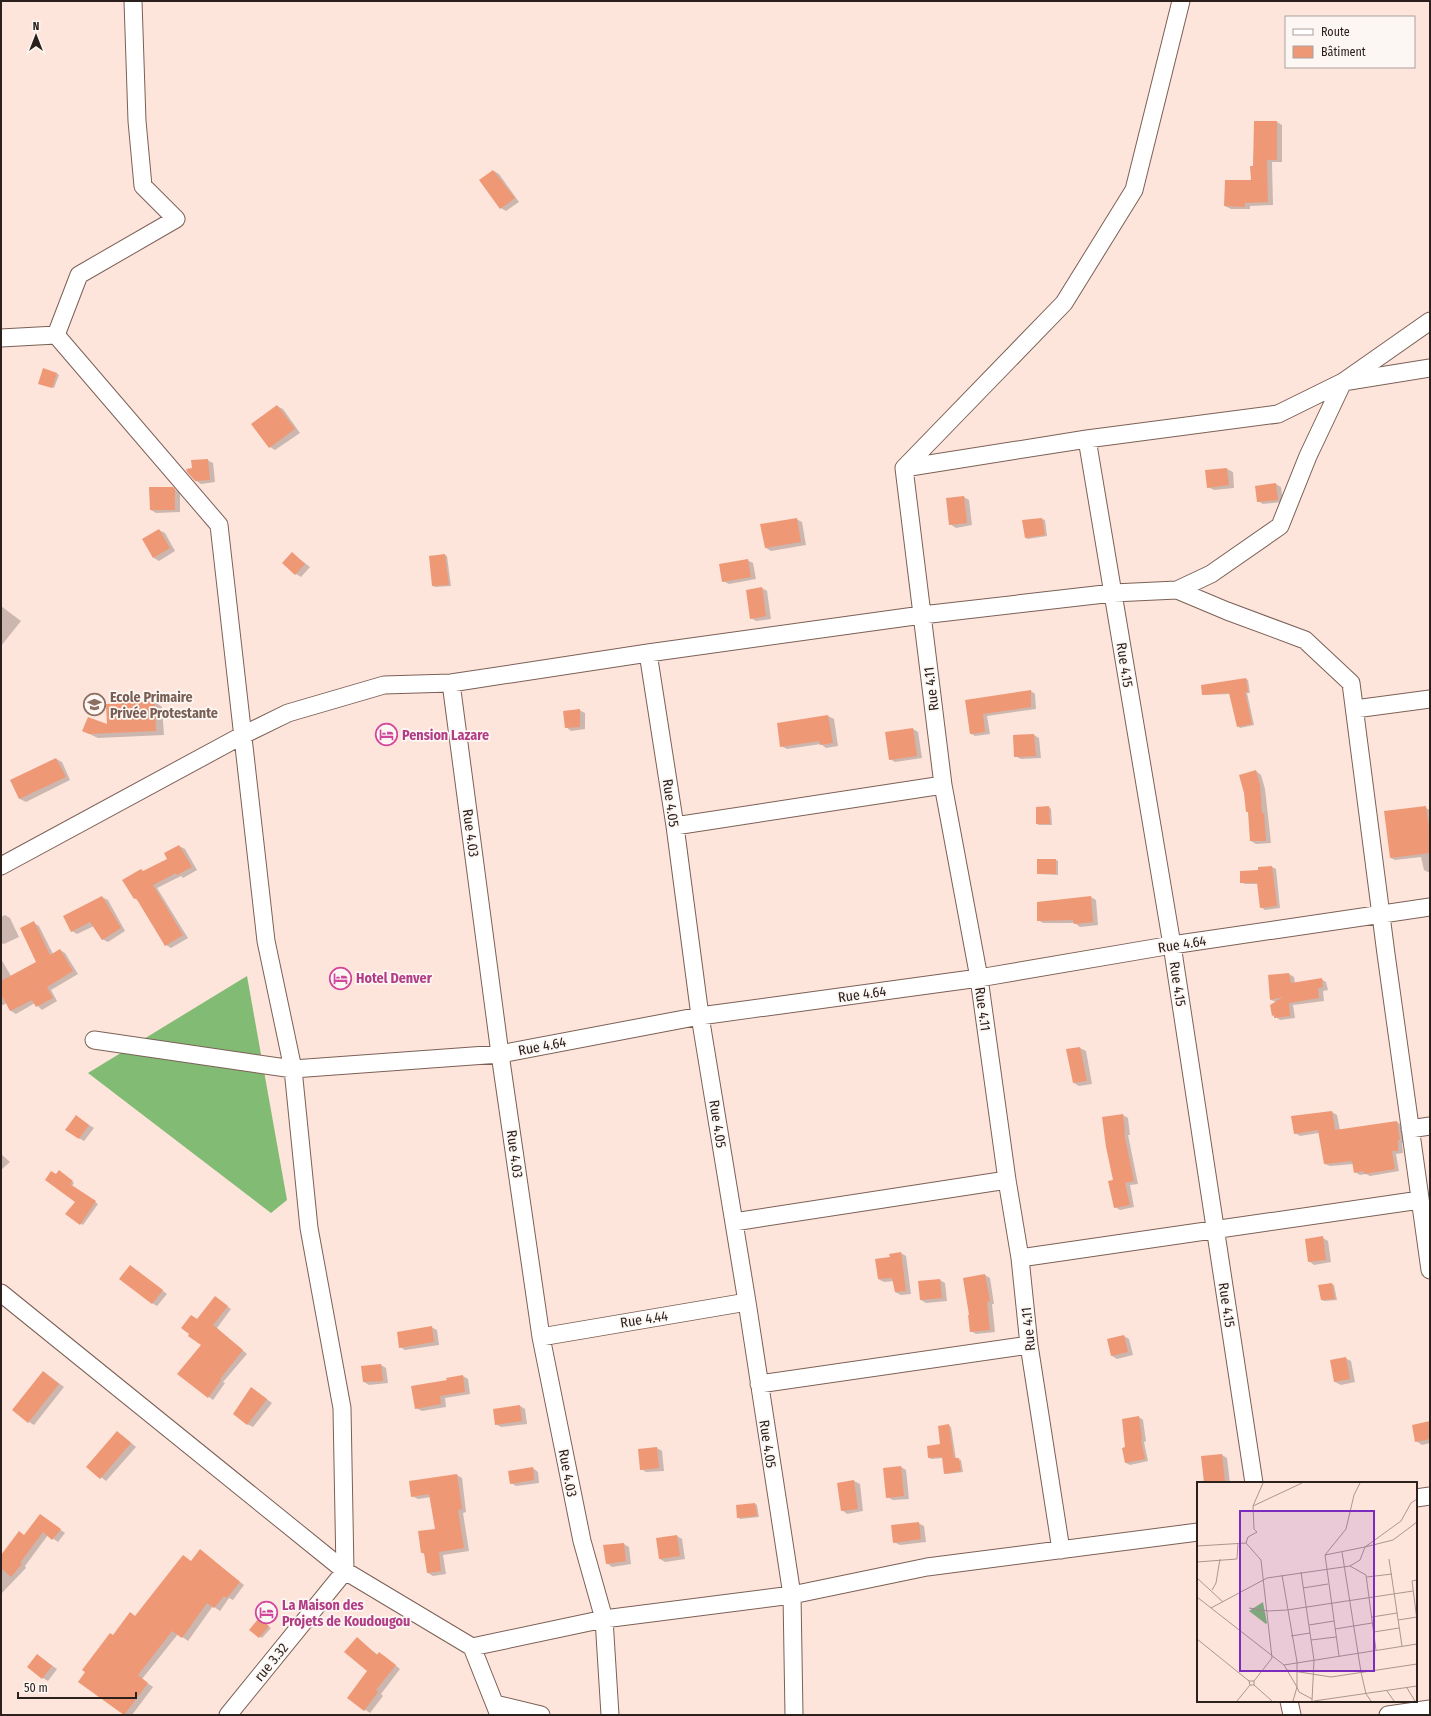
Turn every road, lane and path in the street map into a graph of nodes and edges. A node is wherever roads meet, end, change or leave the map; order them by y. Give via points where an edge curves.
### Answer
1 (133, 1) edge
2 (1181, 1) edge
3 (1430, 322) edge
4 (56, 336) junction
5 (1, 338) edge
6 (1430, 368) edge
7 (1343, 382) junction
8 (1088, 439) junction
9 (904, 468) junction
10 (1177, 590) junction
11 (1113, 593) junction
12 (922, 615) junction
13 (648, 653) junction
14 (450, 683) junction
15 (1430, 699) edge
16 (1355, 709) junction
17 (243, 735) junction
18 (942, 784) junction
19 (675, 826) junction
20 (1, 866) edge
21 (1430, 907) edge
22 (1381, 913) junction
23 (1172, 945) junction
24 (978, 978) junction
25 (700, 1016) junction
26 (94, 1040) dead end
27 (500, 1054) junction
28 (293, 1069) junction
29 (1430, 1126) edge
30 (1410, 1129) junction
31 (1006, 1180) junction
32 (1420, 1200) junction
33 (734, 1222) junction
34 (1216, 1230) junction
35 (1020, 1258) junction
36 (1430, 1270) edge
37 (1, 1293) edge
38 (747, 1302) junction
39 (542, 1336) junction
40 (1029, 1345) junction
41 (759, 1384) junction
42 (1254, 1482) edge
43 (1430, 1496) edge
44 (1417, 1498) edge
45 (1197, 1532) edge
46 (1061, 1550) junction
47 (345, 1571) junction
48 (792, 1595) junction
49 (604, 1619) junction
50 (472, 1647) junction
51 (1289, 1702) edge
52 (1430, 1709) edge
53 (497, 1710) edge
54 (228, 1715) edge
55 (541, 1715) edge
56 (610, 1715) edge
57 (794, 1715) edge
58 (1292, 1715) edge
59 (1388, 1715) edge

1 - 4 street via 137,121 143,186 176,219 79,275
2 - 9 street via 1134,190 1064,303
3 - 7 street
4 - 5 street
4 - 17 street via 219,525
6 - 7 street
7 - 8 street via 1278,414
7 - 10 street via 1308,456 1280,526 1211,574
8 - 9 street
8 - 11 street, Rue 4.15
9 - 12 street, Rue 4.11
10 - 11 street
10 - 16 street via 1305,640 1351,683
11 - 12 street
11 - 23 street, Rue 4.15
12 - 13 street
12 - 18 street, Rue 4.11
13 - 14 street
13 - 19 street, Rue 4.05
14 - 17 street via 384,685 288,714
14 - 27 street, Rue 4.03
15 - 16 street
16 - 22 street
17 - 20 street
17 - 28 street via 266,941
18 - 19 street
18 - 24 street, Rue 4.11
19 - 25 street, Rue 4.05
21 - 22 street, Rue 4.64
22 - 23 street, Rue 4.64
22 - 30 street
23 - 24 street, Rue 4.64
23 - 34 street, Rue 4.15
24 - 25 street, Rue 4.64
24 - 31 street, Rue 4.11
25 - 27 street, Rue 4.64
25 - 33 street, Rue 4.05
26 - 28 street, Rue 4.64
27 - 28 street, Rue 4.64
27 - 39 street, Rue 4.03
28 - 47 street via 309,1228 342,1408
29 - 30 street
30 - 32 street
31 - 33 street
31 - 35 street, Rue 4.11
32 - 34 street
32 - 36 street
33 - 38 street, Rue 4.05
34 - 35 street
34 - 42 street, Rue 4.15
35 - 40 street, Rue 4.11
37 - 47 street
38 - 39 street, Rue 4.44
38 - 41 street, Rue 4.05
39 - 49 street, Rue 4.03 via 582,1540
40 - 41 street
40 - 46 street, Rue 4.11
41 - 48 street, Rue 4.05
43 - 44 street
45 - 46 street
46 - 48 street via 927,1567
47 - 50 street
47 - 54 street, rue 3.32
48 - 49 street
48 - 57 street, Rue 4.05
49 - 50 street
49 - 56 street, Rue 4.03
50 - 53 street
51 - 58 street
52 - 59 street
53 - 55 street

